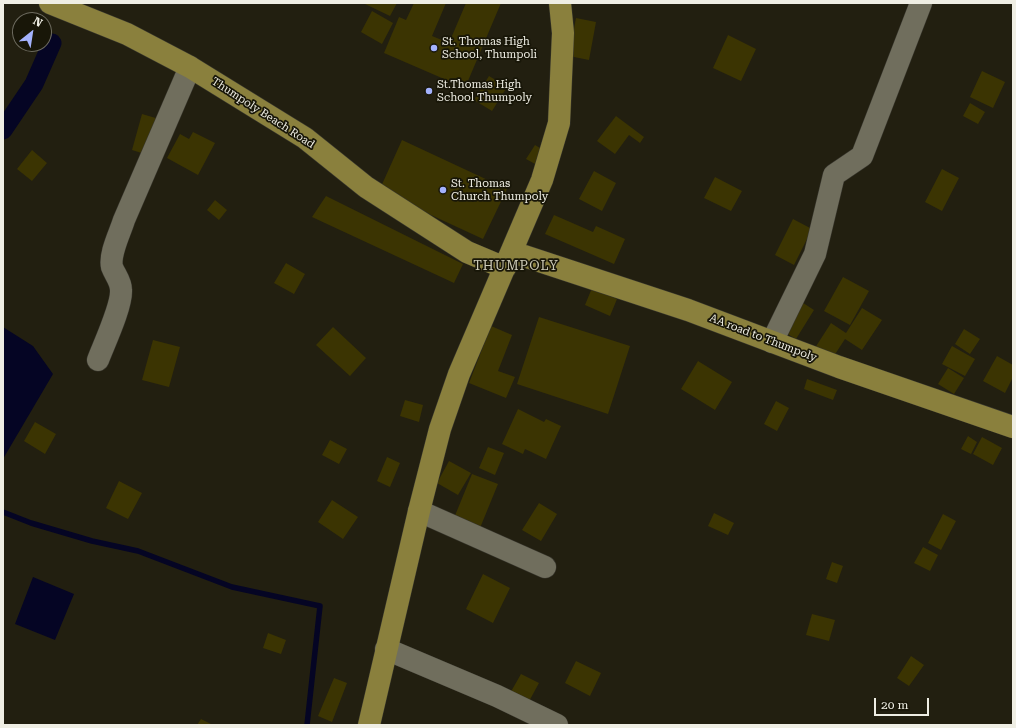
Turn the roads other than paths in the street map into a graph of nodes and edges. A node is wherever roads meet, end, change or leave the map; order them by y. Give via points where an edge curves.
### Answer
1 (50, 3) edge
2 (560, 3) edge
3 (921, 3) edge
4 (190, 67) junction
5 (508, 260) junction
6 (772, 342) junction
7 (98, 360) dead end
8 (1013, 427) edge
9 (419, 511) junction
10 (545, 567) dead end
11 (386, 649) junction
12 (369, 725) edge
13 (557, 725) edge

1 - 4 main road, Thumpoly Beach Road via 127,34
2 - 5 main road via 563,33 559,123 542,180
3 - 6 street via 862,156 834,175 815,254
4 - 5 main road, Thumpoly Beach Road via 304,138 366,187 467,252
4 - 7 street via 116,244 111,261 121,290 119,304
5 - 6 main road, AA road to Thumpoly via 688,310
5 - 9 main road via 459,374 442,422
6 - 8 main road, AA road to Thumpoly
9 - 10 street
9 - 11 main road
11 - 12 main road
11 - 13 street via 497,696

